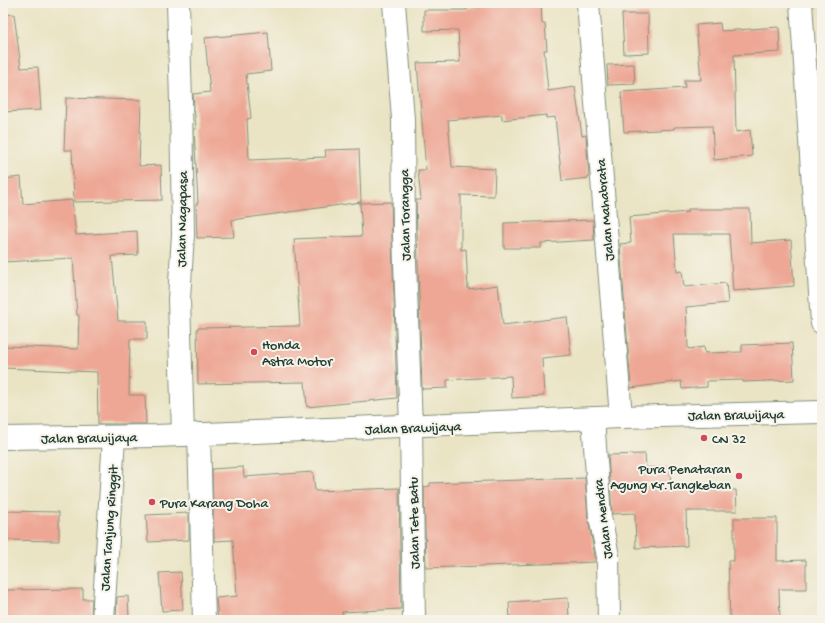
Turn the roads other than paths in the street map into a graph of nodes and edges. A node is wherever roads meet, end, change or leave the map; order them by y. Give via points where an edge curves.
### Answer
1 (178, 3) edge
2 (394, 3) edge
3 (588, 3) edge
4 (801, 3) edge
5 (822, 323) edge
6 (822, 412) edge
7 (621, 417) junction
8 (593, 418) junction
9 (411, 427) junction
10 (191, 434) junction
11 (114, 436) junction
12 (3, 438) edge
13 (103, 620) edge
14 (204, 620) edge
15 (414, 620) edge
16 (609, 620) edge

1 - 10 street, Jalan Nagapasa via 183,234 179,298
2 - 9 street, Jalan Torangga via 403,119 404,235
3 - 7 street, Jalan Mahabrata
4 - 5 street
6 - 7 street, Jalan Brawijaya
7 - 8 street, Jalan Brawijaya
8 - 9 street, Jalan Brawijaya
8 - 16 street, Jalan Mendra via 600,517 608,556
9 - 10 street, Jalan Brawijaya
9 - 15 street, Jalan Tete Batu
10 - 11 street, Jalan Brawijaya
10 - 14 street, Jalan Nagapasa
11 - 12 street, Jalan Brawijaya
11 - 13 street, Jalan Tanjung Ringgit

